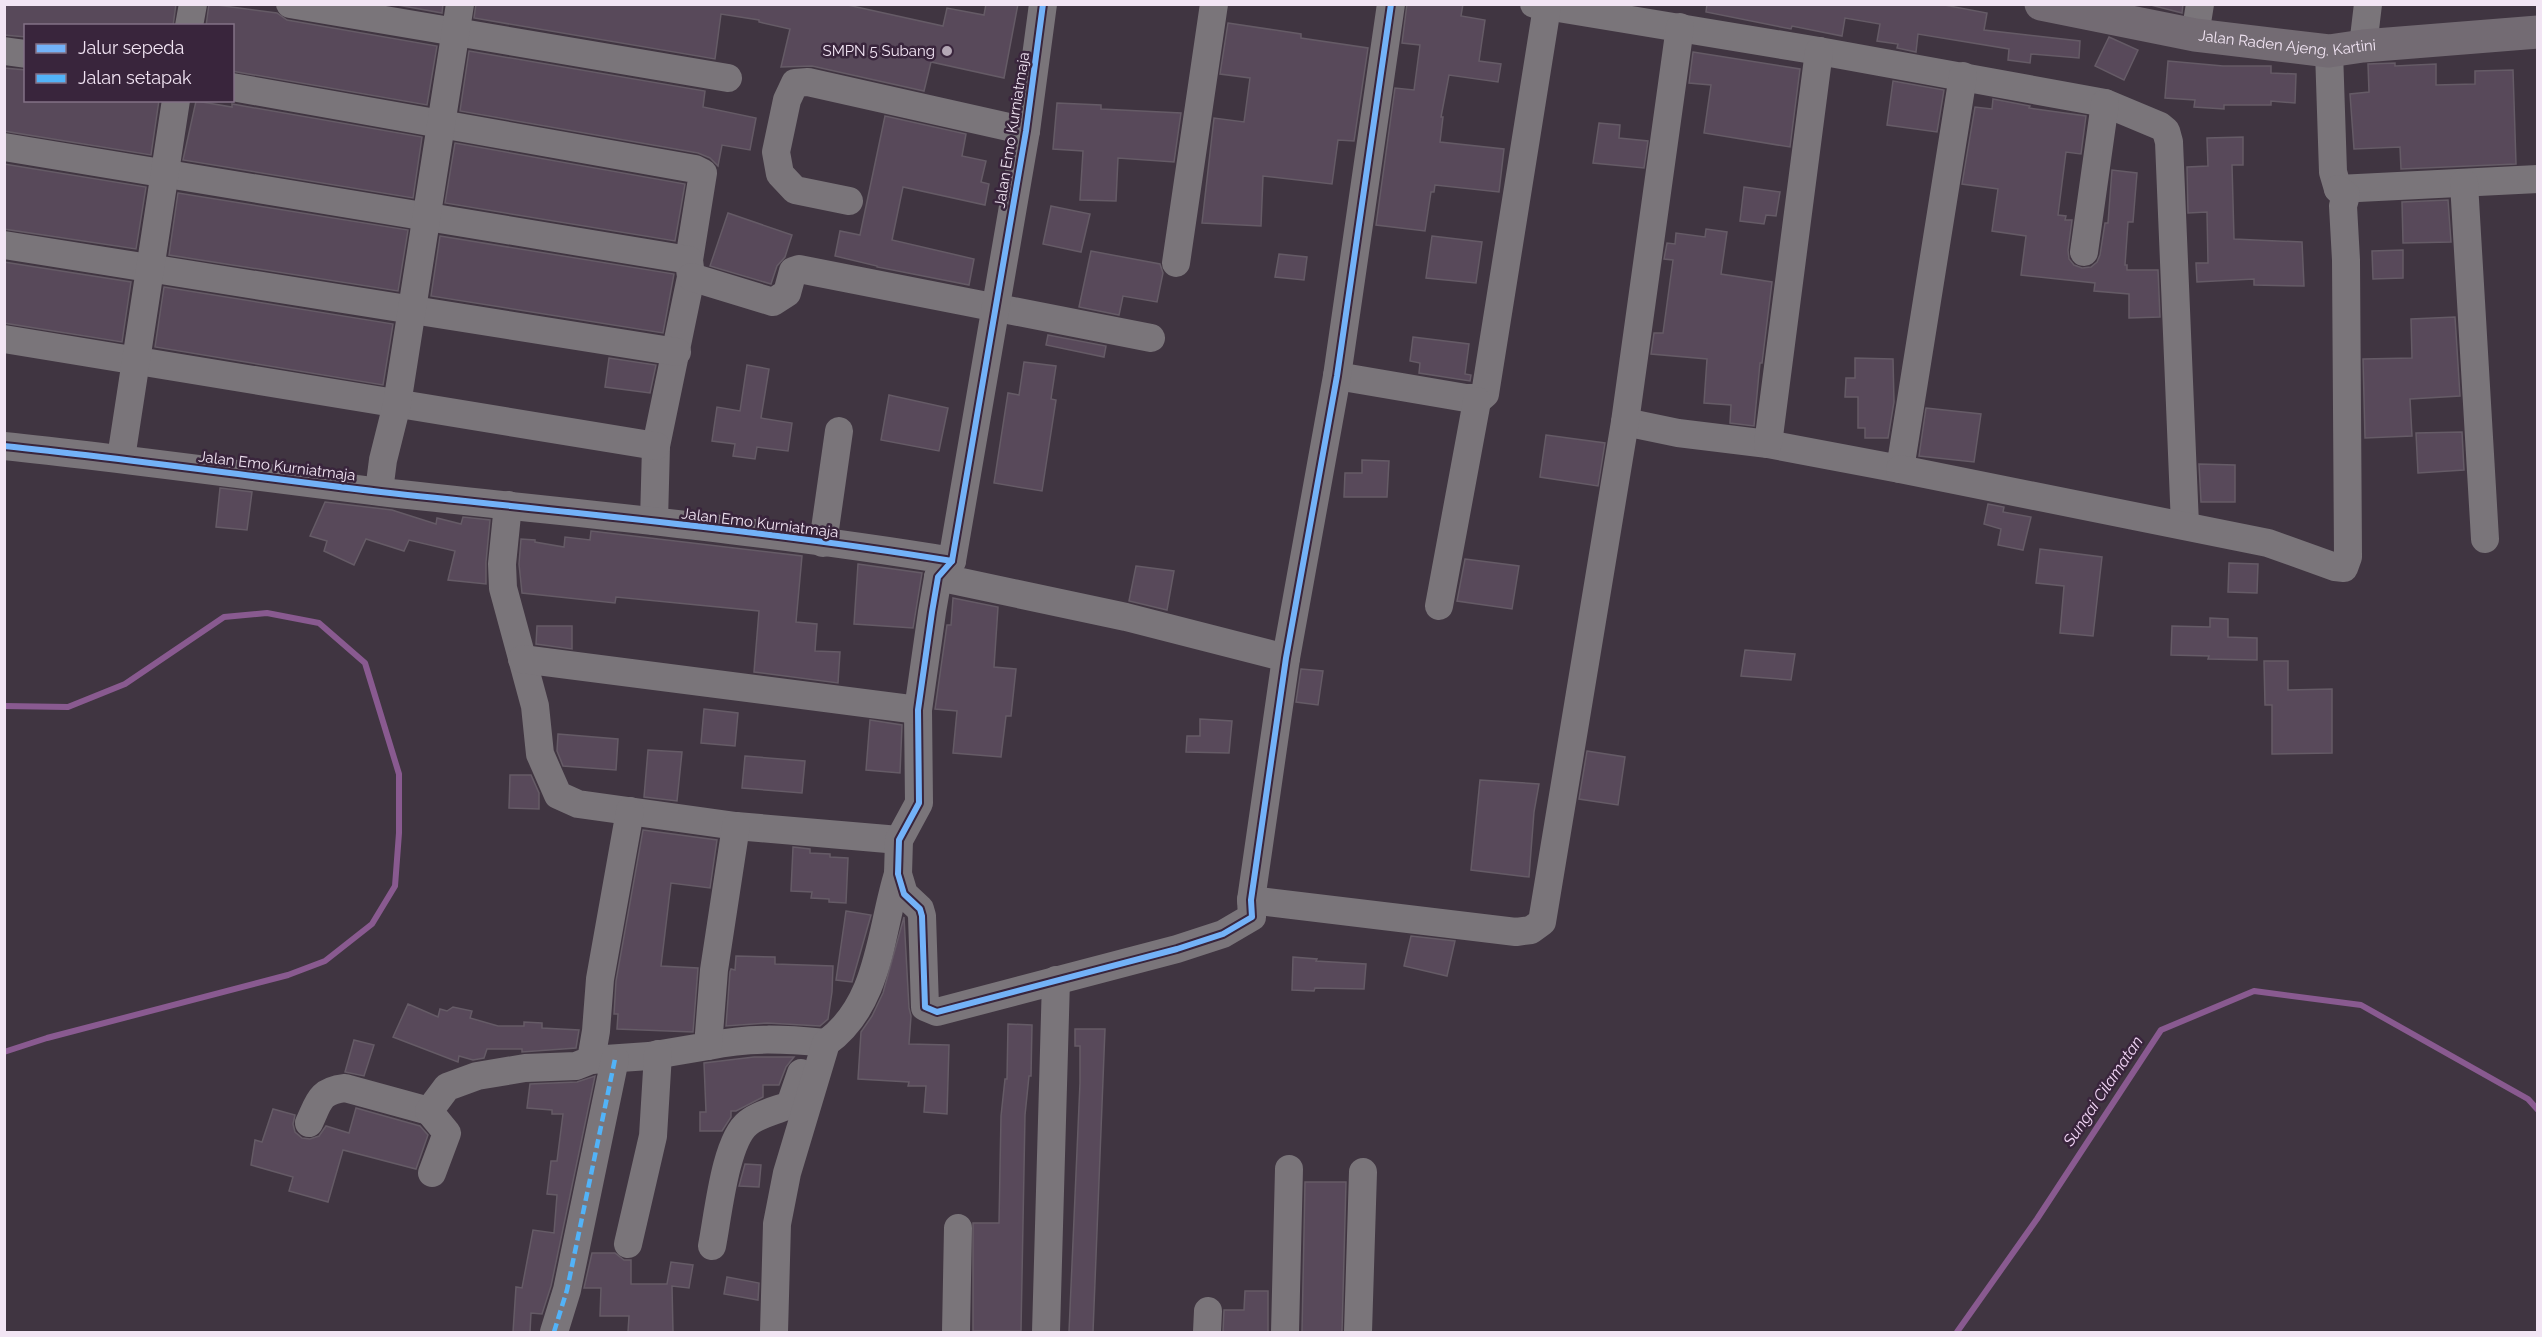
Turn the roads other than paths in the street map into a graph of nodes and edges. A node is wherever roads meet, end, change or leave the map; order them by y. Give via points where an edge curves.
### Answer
1 (193, 4) edge
2 (290, 4) edge
3 (460, 4) edge
4 (1043, 4) edge
5 (1214, 4) edge
6 (1391, 4) edge
7 (2041, 4) edge
8 (2368, 4) edge
9 (1541, 5) edge
10 (2197, 20) edge
11 (189, 24) edge
12 (1680, 27) junction
13 (2538, 32) edge
14 (456, 33) junction
15 (2363, 46) junction
16 (4, 51) edge
17 (1819, 51) junction
18 (2329, 51) junction
19 (24, 54) edge
20 (1964, 76) junction
21 (728, 78) dead end
22 (234, 87) edge
23 (176, 102) edge
24 (2105, 103) junction
25 (443, 125) junction
26 (1026, 131) junction
27 (4, 147) edge
28 (165, 174) junction
29 (2538, 179) edge
30 (2464, 183) junction
31 (2338, 189) junction
32 (849, 201) dead end
33 (428, 217) junction
34 (4, 244) edge
35 (2084, 252) dead end
36 (1176, 263) dead end
37 (150, 268) junction
38 (690, 268) junction
39 (995, 309) junction
40 (412, 310) junction
41 (1151, 338) dead end
42 (4, 339) edge
43 (677, 352) junction
44 (135, 361) junction
45 (1337, 376) junction
46 (1477, 401) junction
47 (397, 404) junction
48 (1626, 422) junction
49 (839, 431) dead end
50 (1768, 444) junction
51 (4, 446) edge
52 (656, 446) junction
53 (121, 458) junction
54 (1900, 469) junction
55 (379, 491) junction
56 (508, 505) junction
57 (654, 521) junction
58 (2185, 525) junction
59 (2485, 538) dead end
60 (823, 543) junction
61 (945, 569) junction
62 (1439, 606) dead end
63 (1286, 658) junction
64 (522, 659) junction
65 (918, 710) junction
66 (630, 811) junction
67 (736, 826) junction
68 (899, 840) junction
69 (898, 874) junction
70 (1251, 900) junction
71 (1056, 980) junction
72 (826, 1043) junction
73 (708, 1046) junction
74 (658, 1054) junction
75 (603, 1059) junction
76 (429, 1111) junction
77 (309, 1123) dead end
78 (1289, 1169) dead end
79 (1363, 1172) dead end
80 (432, 1173) dead end
81 (958, 1228) dead end
82 (628, 1244) dead end
83 (712, 1246) dead end
84 (554, 1332) edge
85 (774, 1332) edge
86 (956, 1332) edge
87 (1046, 1332) edge
88 (1285, 1332) edge
89 (1358, 1332) edge

1 - 11 street
2 - 14 street
3 - 14 street
4 - 26 street, Jalan Emo Kurniatmaja
5 - 36 street
6 - 45 street
7 - 10 main road, Jalan Raden Ajeng. Kartini
8 - 15 street
9 - 12 street
9 - 46 street via 1486,391
10 - 18 main road, Jalan Raden Ajeng. Kartini
12 - 17 street
12 - 48 street
13 - 15 main road, Jalan Raden Ajeng. Kartini
14 - 21 street
14 - 25 street
15 - 18 main road, Jalan Raden Ajeng. Kartini
16 - 19 street
17 - 20 street
17 - 50 street
18 - 31 street via 2332,172
20 - 24 street
20 - 54 street
22 - 25 street
23 - 28 street
24 - 35 street
24 - 58 street via 2160,126 2169,142
25 - 33 street
25 - 38 street via 703,173
26 - 32 street via 808,82 795,83 787,100 776,152 780,174 795,190
26 - 39 street, Jalan Emo Kurniatmaja
27 - 28 street
28 - 33 street
28 - 37 street
29 - 30 street
30 - 31 street
30 - 59 street
31 - 58 street via 2346,195 2343,206 2347,566 2335,567 2268,543
33 - 38 street
33 - 40 street
34 - 37 street
37 - 40 street
37 - 44 street
38 - 39 street via 773,302 787,293 791,274 799,268
38 - 43 street
39 - 41 street
39 - 61 street, Jalan Emo Kurniatmaja
40 - 43 street
40 - 47 street
42 - 44 street
43 - 52 street
44 - 47 street
44 - 53 street
45 - 46 street via 1479,398
45 - 63 street
46 - 62 street
47 - 52 street
47 - 55 street
48 - 50 street
48 - 70 street via 1542,922 1532,930 1516,932
49 - 60 street
50 - 54 street
51 - 53 street, Jalan Emo Kurniatmaja
52 - 57 street
53 - 55 street, Jalan Emo Kurniatmaja
54 - 58 street
55 - 56 street, Jalan Emo Kurniatmaja
56 - 57 street, Jalan Emo Kurniatmaja
56 - 64 street via 502,588
57 - 60 street, Jalan Emo Kurniatmaja
60 - 61 street, Jalan Emo Kurniatmaja
61 - 63 street
61 - 65 street
63 - 70 street
64 - 65 street
64 - 66 street via 535,706 540,754 558,795 578,804
65 - 68 street via 919,803
66 - 67 street
66 - 75 street via 600,979 596,1031
67 - 68 street
67 - 73 street via 714,970
68 - 69 street
69 - 71 street via 904,894 922,916 925,1007 937,1012
69 - 72 street via 878,963 867,989 840,1033
70 - 71 street via 1252,917 1223,934 1177,950
71 - 87 street
72 - 73 street via 772,1038 738,1039
72 - 83 street via 808,1056 790,1105 748,1122 738,1133 729,1157
72 - 85 street via 787,1173 777,1224
73 - 74 street
74 - 75 street
74 - 82 street via 653,1136
75 - 76 street via 576,1066 525,1068 477,1076 447,1087
75 - 84 street via 567,1290
76 - 77 street via 345,1088 334,1089 321,1098
76 - 80 street via 447,1133
78 - 88 street
79 - 89 street
81 - 86 street

